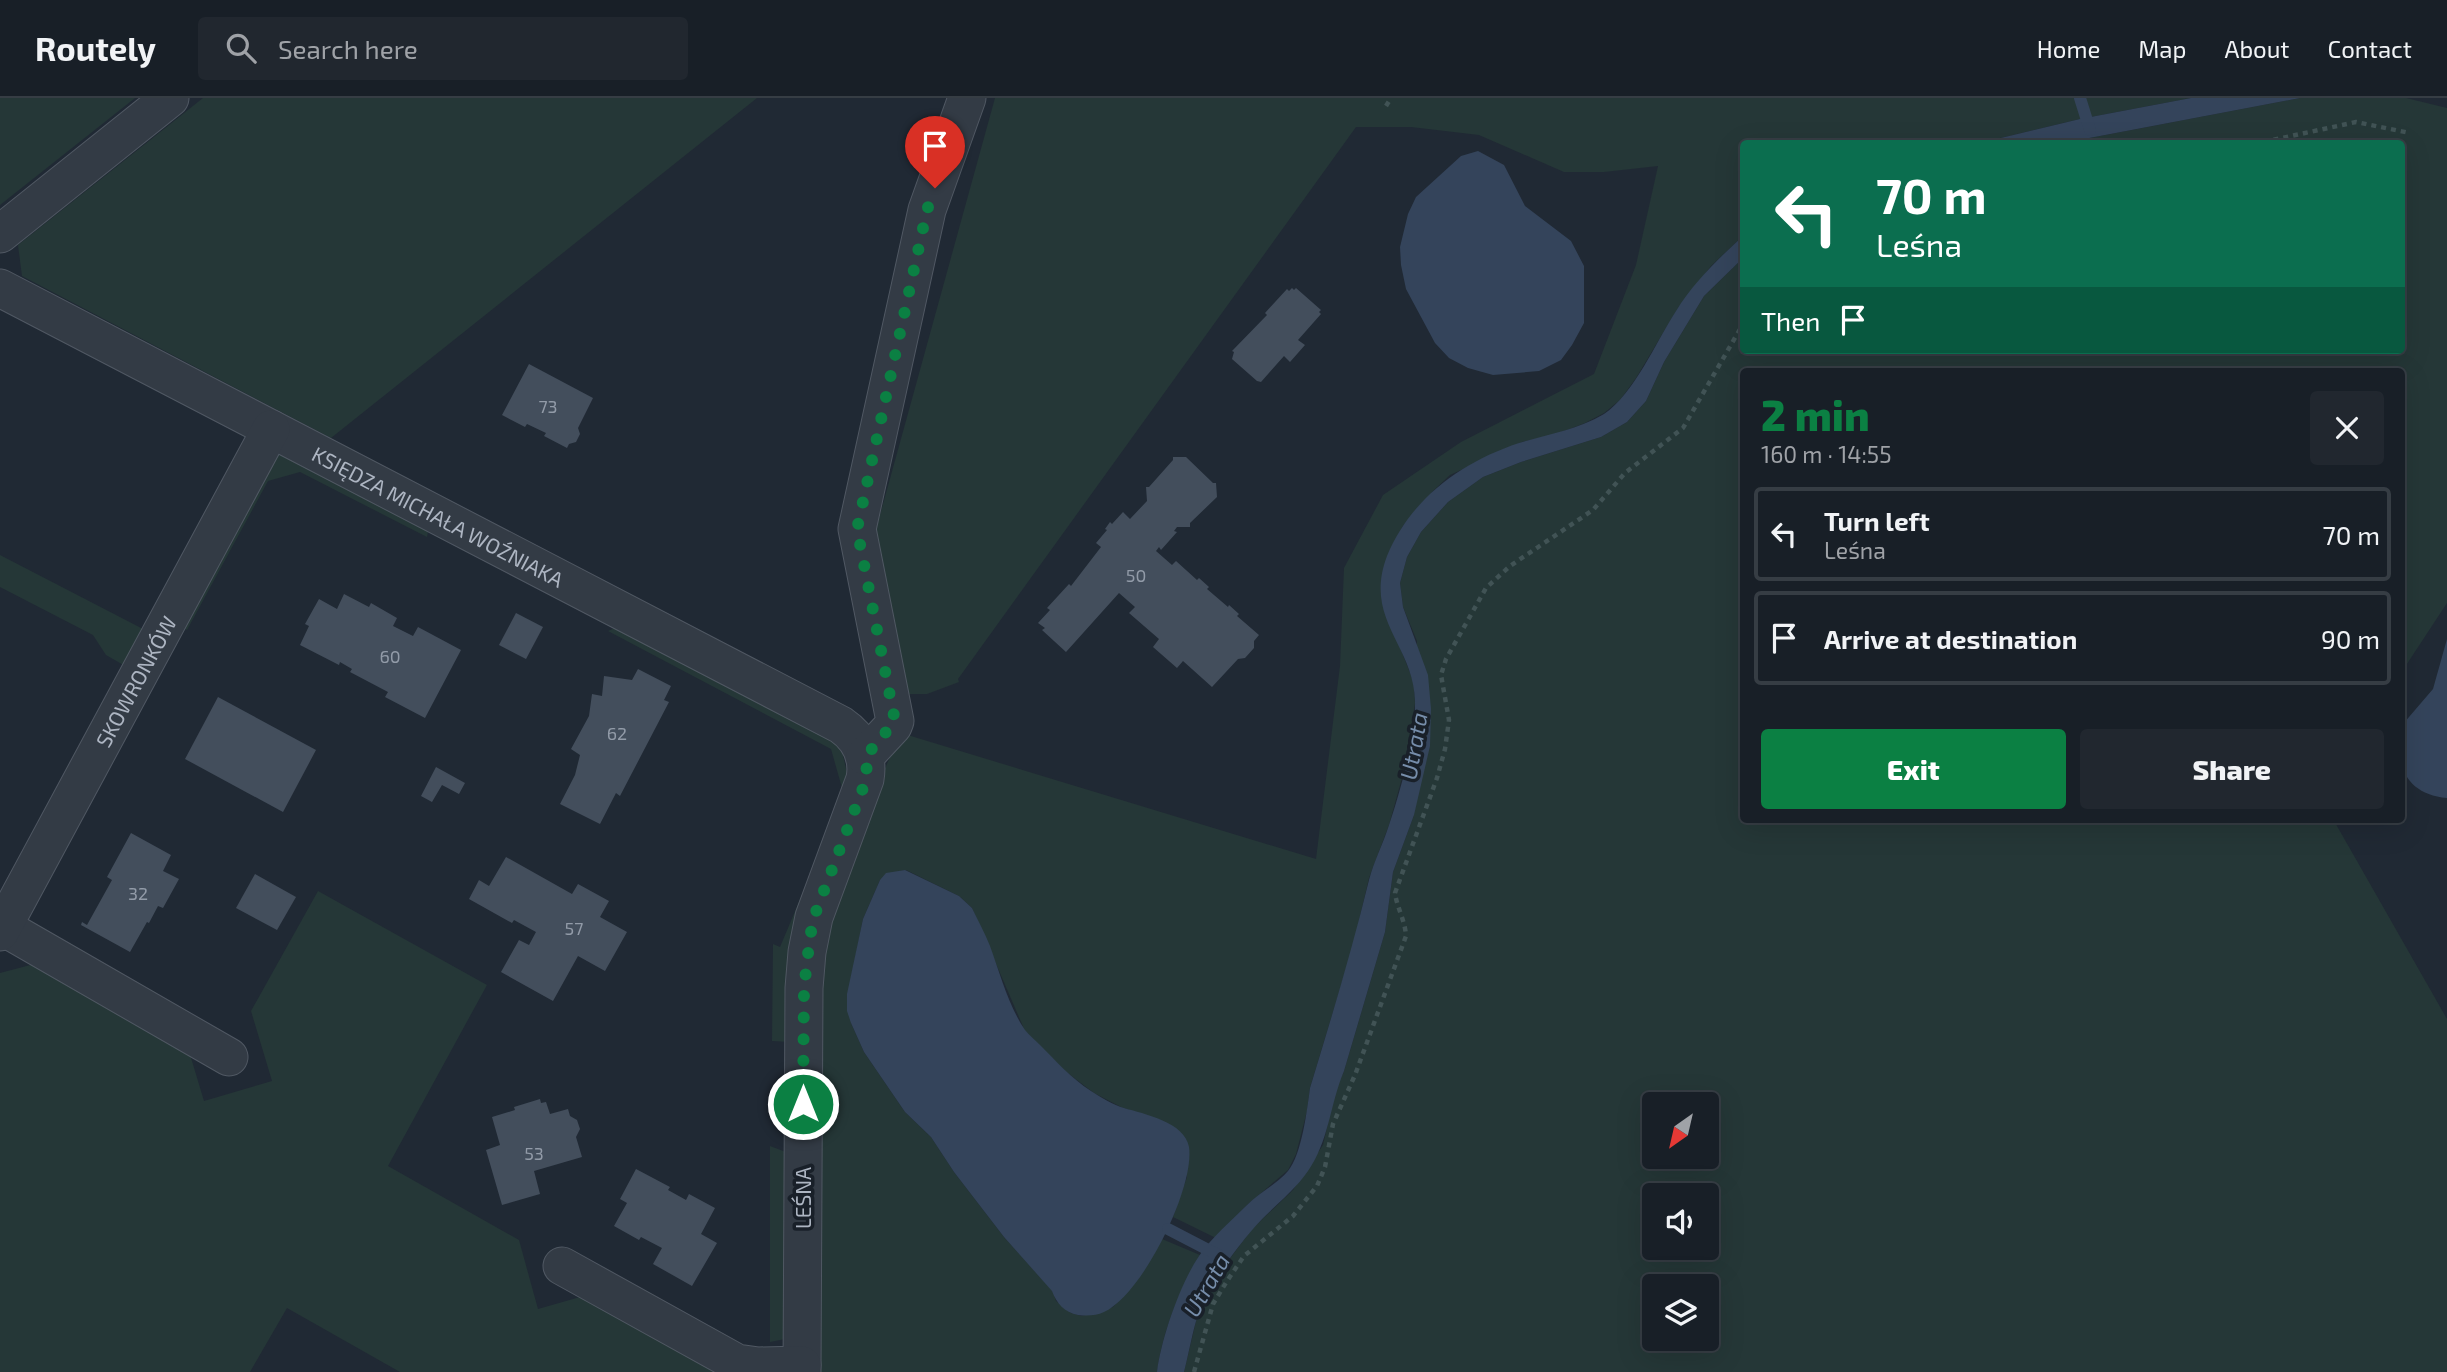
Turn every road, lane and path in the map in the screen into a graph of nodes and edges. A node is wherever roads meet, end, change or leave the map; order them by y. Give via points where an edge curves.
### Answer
1 (170, 98) edge
2 (967, 98) edge
3 (1391, 98) edge
4 (1386, 106) dead end
5 (2410, 133) dead end
6 (2273, 140) edge
7 (0, 234) edge
8 (0, 288) edge
9 (1740, 329) edge
10 (271, 429) junction
11 (866, 756) junction
12 (2, 930) edge
13 (229, 1056) dead end
14 (562, 1266) dead end
15 (802, 1369) edge
16 (1194, 1372) edge

1 - 7 street
2 - 11 street via 927,210 857,529 895,721
3 - 4 path
5 - 6 path via 2356,122
8 - 10 street, KSIĘDZA MICHAŁA WOŹNIAKA
9 - 16 path via 1682,428 1625,473 1592,510 1486,588 1446,659 1441,675 1449,720 1445,749 1395,892 1406,936 1333,1124 1325,1167 1317,1186 1293,1216 1244,1256 1227,1281 1213,1304
10 - 11 street, KSIĘDZA MICHAŁA WOŹNIAKA via 841,725 856,737
10 - 12 street, SKOWRONKÓW
11 - 15 street, LEŚNA via 863,788 814,917 807,952
12 - 13 street
14 - 15 street via 737,1363

